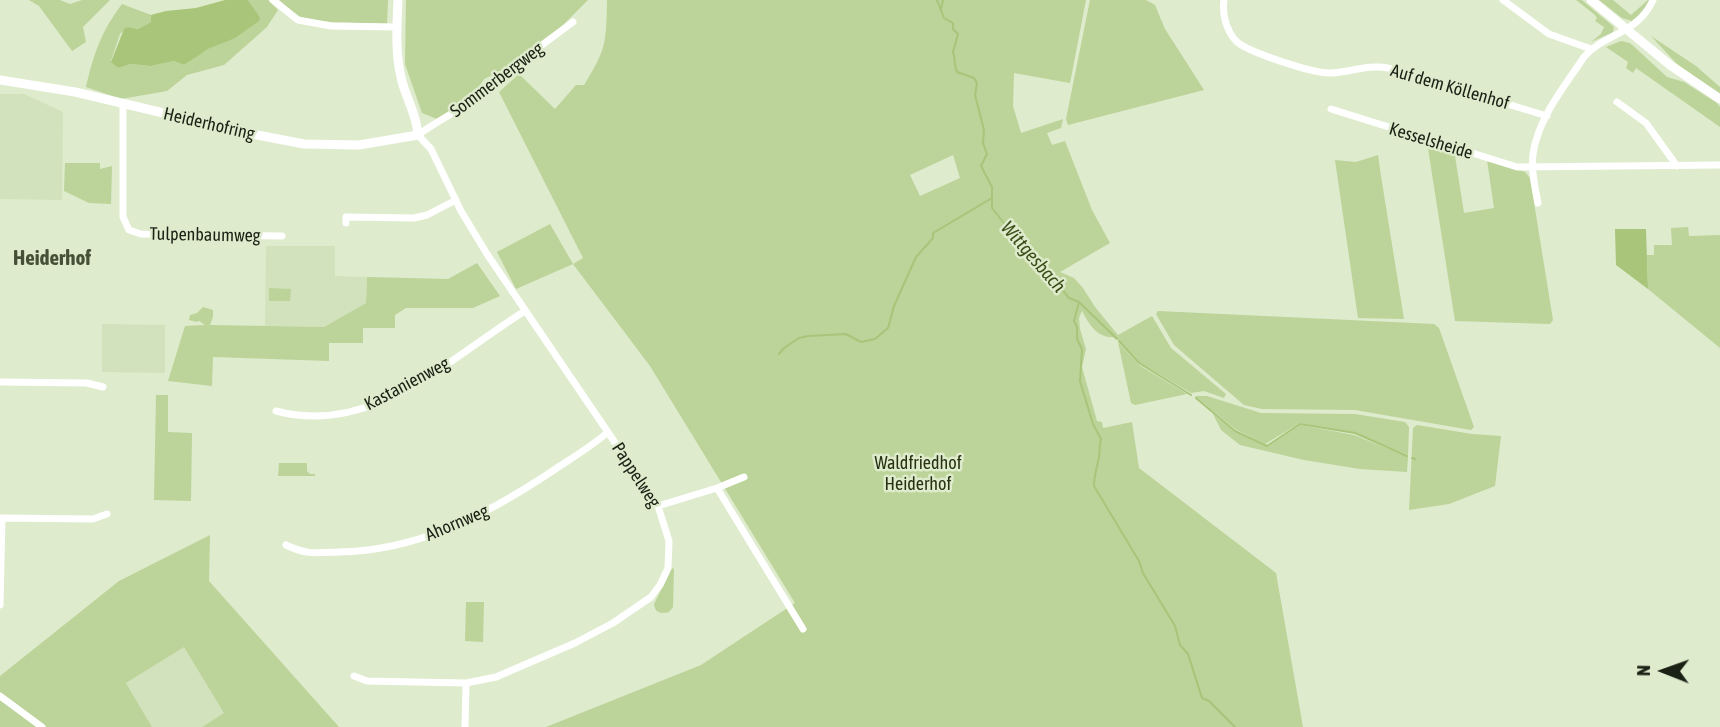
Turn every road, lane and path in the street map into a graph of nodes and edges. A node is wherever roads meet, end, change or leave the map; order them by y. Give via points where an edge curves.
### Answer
1 (273, 0) edge
2 (398, 0) edge
3 (1224, 0) edge
4 (1503, 0) edge
5 (1591, 0) edge
6 (1653, 0) edge
7 (573, 22) dead end
8 (397, 27) junction
9 (1629, 29) junction
10 (1591, 49) junction
11 (0, 80) edge
12 (1720, 99) edge
13 (1617, 102) dead end
14 (123, 104) junction
15 (1331, 109) dead end
16 (1546, 116) junction
17 (418, 135) junction
18 (1720, 165) edge
19 (1677, 166) junction
20 (1532, 167) junction
21 (456, 200) junction
22 (1538, 203) dead end
23 (346, 223) dead end
24 (282, 236) dead end
25 (525, 311) junction
26 (0, 382) edge
27 (103, 387) dead end
28 (276, 411) dead end
29 (608, 432) junction
30 (744, 477) dead end
31 (717, 488) junction
32 (658, 506) junction
33 (107, 514) dead end
34 (1, 518) edge
35 (286, 545) dead end
36 (0, 605) edge
37 (803, 629) dead end
38 (354, 676) dead end
39 (466, 683) junction
40 (0, 696) edge
41 (42, 727) edge
42 (465, 727) edge

1 - 8 street via 298,20 331,26
2 - 8 street
3 - 16 street, Auf dem Köllenhof via 1229,30 1238,43 1254,52 1320,73 1367,66 1388,68
4 - 10 street via 1549,34
5 - 9 street
6 - 9 street via 1647,13
7 - 17 street, Sommerbergweg via 459,111
8 - 17 street via 401,80 417,119
9 - 10 street
9 - 12 street via 1670,65
10 - 16 street
11 - 14 street, Heiderhofring
13 - 19 street via 1646,123
14 - 17 street, Heiderhofring via 304,144 356,146
14 - 24 street, Tulpenbaumweg via 123,217 130,230 141,234
15 - 20 street, Kesselsheide via 1517,167
16 - 20 street
17 - 21 street, Pappelweg via 431,149
18 - 19 street, Kesselsheide
19 - 20 street, Kesselsheide
20 - 22 street
21 - 23 street via 414,218 346,217
21 - 25 street, Pappelweg
25 - 28 street, Kastanienweg via 439,370 368,408 322,417
25 - 29 street, Pappelweg
26 - 27 street
29 - 32 street, Pappelweg
29 - 35 street, Ahornweg via 504,503 422,539 352,552 300,553
30 - 31 street
31 - 32 street
31 - 37 street
32 - 39 street, Pappelweg via 670,551 668,568 651,597 575,643 508,673
33 - 34 street via 93,519
34 - 36 street
38 - 39 street, Pappelweg via 367,681
39 - 42 street
40 - 41 street

